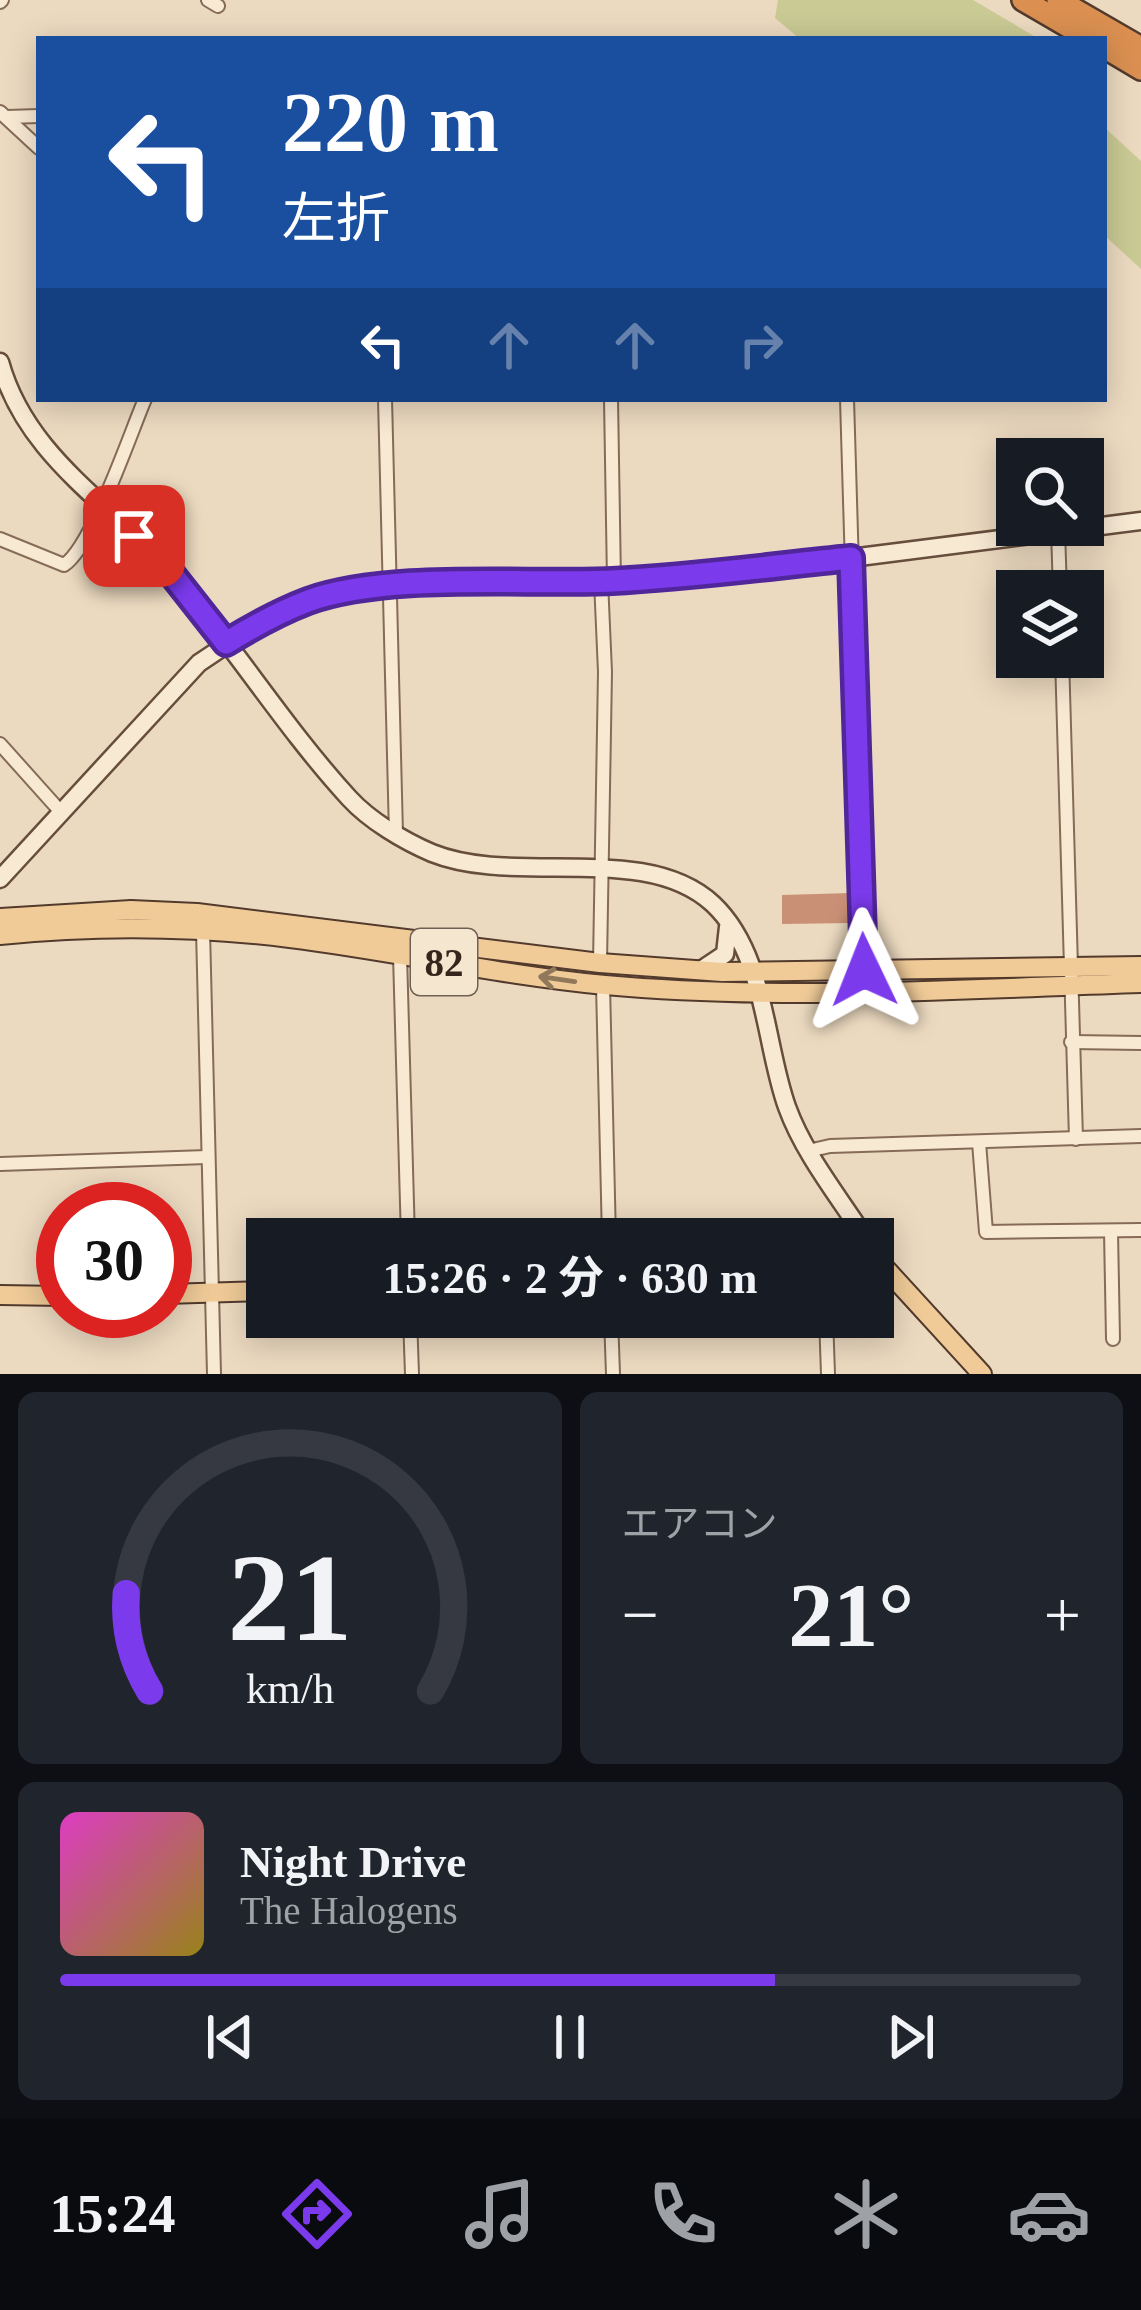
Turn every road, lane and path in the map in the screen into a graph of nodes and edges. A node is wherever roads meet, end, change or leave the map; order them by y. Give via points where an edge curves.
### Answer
1 (1023, 0) edge
2 (1058, 0) edge
3 (1085, 36) edge
4 (1141, 48) edge
5 (1107, 49) edge
6 (1141, 69) edge
7 (3, 115) edge
8 (36, 116) edge
9 (36, 145) edge
10 (0, 362) edge
11 (144, 402) edge
12 (385, 402) edge
13 (611, 402) edge
14 (847, 402) edge
15 (101, 505) junction
16 (1141, 521) edge
17 (1104, 525) edge
18 (0, 538) edge
19 (996, 539) edge
20 (851, 558) junction
21 (607, 581) junction
22 (387, 587) junction
23 (226, 643) junction
24 (1063, 678) edge
25 (0, 743) edge
26 (61, 811) junction
27 (396, 834) junction
28 (600, 870) junction
29 (0, 879) edge
30 (0, 918) edge
31 (724, 918) junction
32 (131, 919) junction
33 (203, 930) junction
34 (0, 934) edge
35 (400, 955) junction
36 (600, 963) junction
37 (1141, 966) edge
38 (864, 970) junction
39 (700, 971) junction
40 (1071, 977) junction
41 (755, 983) junction
42 (1141, 983) edge
43 (603, 985) junction
44 (1071, 1042) junction
45 (1141, 1043) edge
46 (1141, 1136) edge
47 (1076, 1139) junction
48 (980, 1142) junction
49 (808, 1150) junction
50 (207, 1156) junction
51 (0, 1164) edge
52 (407, 1218) edge
53 (609, 1218) edge
54 (852, 1218) edge
55 (1141, 1230) edge
56 (1112, 1231) junction
57 (894, 1283) edge
58 (246, 1292) edge
59 (192, 1293) edge
60 (211, 1293) junction
61 (0, 1295) edge
62 (36, 1296) edge
63 (411, 1338) edge
64 (612, 1338) edge
65 (827, 1338) edge
66 (1114, 1339) dead end
67 (214, 1374) edge
68 (412, 1374) edge
69 (613, 1374) edge
70 (828, 1374) edge
71 (982, 1374) edge

1 - 3 highway
2 - 4 highway
5 - 6 highway
7 - 8 street
7 - 9 street
10 - 15 street via 36,440
11 - 15 street
12 - 22 street
13 - 21 street
14 - 20 street
15 - 18 street via 64,565
15 - 23 street via 167,568
16 - 17 street
19 - 20 street
20 - 21 street
20 - 38 street
21 - 22 street
21 - 28 street
22 - 23 street via 311,600
22 - 27 street
23 - 26 street
23 - 27 street via 352,801
24 - 40 street
25 - 26 street
26 - 29 street
27 - 28 street via 465,863
28 - 31 street via 680,883
28 - 36 street
30 - 32 main road, 82
31 - 39 street via 725,955
31 - 41 street
32 - 33 main road, 82
32 - 34 main road, 82
32 - 36 main road, 82 via 298,922
33 - 35 main road, 82
33 - 50 street
43 -> 35 main road, 82
35 - 52 street
36 - 39 main road, 82
37 - 40 main road, 82
38 - 40 main road, 82
38 - 41 main road, 82
39 - 41 main road, 82
40 - 41 main road, 82
40 - 42 main road, 82
40 - 44 street
41 - 43 main road, 82
41 - 49 street via 788,1111
43 - 53 street
44 - 45 street
44 - 47 street
46 - 47 street
47 - 48 street
48 - 49 street
48 - 56 street via 986,1232
49 - 54 street
50 - 51 street
50 - 60 street
55 - 56 street
56 - 66 street
57 - 71 main road
58 - 60 main road
59 - 60 main road
60 - 67 street
61 - 62 main road
63 - 68 street
64 - 69 street
65 - 70 street

